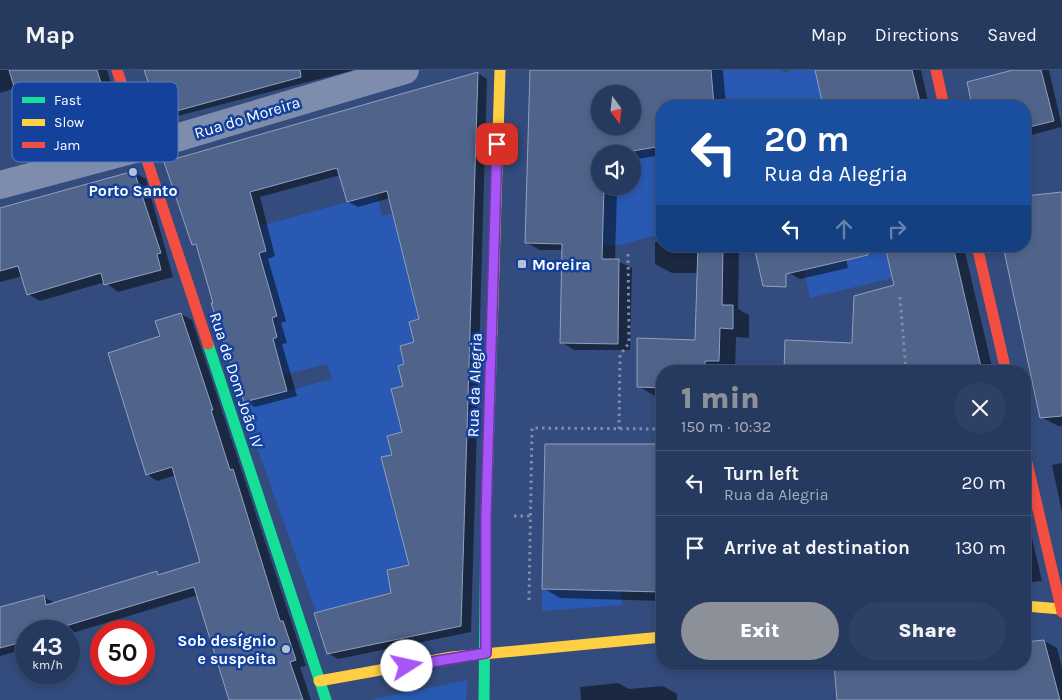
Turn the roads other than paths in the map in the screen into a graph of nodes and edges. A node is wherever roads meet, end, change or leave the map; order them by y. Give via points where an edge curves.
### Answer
1 (117, 70) edge
2 (405, 70) edge
3 (500, 70) edge
4 (936, 70) edge
5 (942, 70) edge
6 (121, 82) edge
7 (941, 94) junction
8 (942, 100) edge
9 (178, 137) edge
10 (85, 162) edge
11 (148, 162) edge
12 (0, 184) edge
13 (978, 252) edge
14 (1005, 365) edge
15 (1031, 479) edge
16 (1031, 607) edge
17 (1062, 610) edge
18 (656, 638) edge
19 (486, 653) junction
20 (319, 682) junction
21 (326, 700) edge
22 (484, 700) edge

1 - 6 main road, Rua de Dom João IV
2 - 9 street, Rua do Moreira
3 - 19 main road, Rua da Alegria via 486,515
4 - 7 main road
5 - 7 main road
7 - 8 main road
10 - 12 street, Rua do Moreira
11 - 20 main road, Rua de Dom João IV
13 - 14 main road
15 - 17 main road
16 - 17 main road
18 - 19 main road
19 - 20 main road
19 - 22 main road, Rua da Alegria
20 - 21 main road, Rua de Dom João IV

